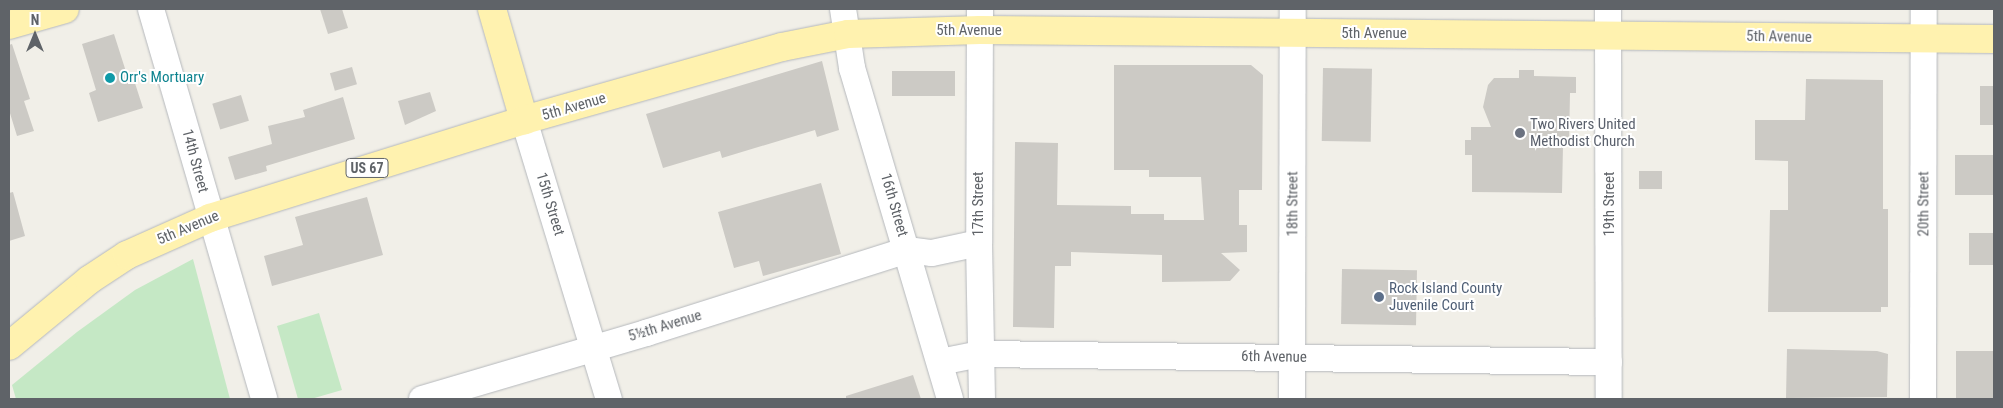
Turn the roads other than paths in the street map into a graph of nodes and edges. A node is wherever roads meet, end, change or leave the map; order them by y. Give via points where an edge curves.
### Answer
1 (65, 9) edge
2 (151, 9) edge
3 (492, 9) edge
4 (1924, 9) edge
5 (980, 20) edge
6 (846, 21) edge
7 (1294, 21) edge
8 (1608, 22) edge
9 (9, 25) edge
10 (1924, 39) junction
11 (1994, 39) edge
12 (524, 120) junction
13 (210, 218) junction
14 (979, 242) junction
15 (907, 250) junction
16 (9, 346) edge
17 (593, 347) junction
18 (980, 354) junction
19 (1292, 357) junction
20 (940, 362) junction
21 (1609, 362) junction
22 (264, 399) edge
23 (422, 399) edge
24 (609, 399) edge
25 (950, 399) edge
26 (982, 399) edge
27 (1292, 399) edge
28 (1609, 399) edge
29 (1923, 399) edge

1 - 9 main road
2 - 13 street, 14th Street
3 - 12 main road, 15th Street
4 - 10 street, 20th Street
5 - 6 main road, 5th Avenue
5 - 7 main road, 5th Avenue
5 - 14 street, 17th Street
6 - 12 main road, 5th Avenue via 782,47
6 - 15 street, 16th Street via 852,68
7 - 8 main road, 5th Avenue
7 - 19 street, 18th Street
8 - 10 main road, 5th Avenue
8 - 21 street, 19th Street
10 - 11 main road, 5th Avenue
10 - 29 street, 20th Street
12 - 13 main road, 5th Avenue / US 67
12 - 17 street, 15th Street
13 - 16 main road, 5th Avenue / US 67 via 127,256 89,280
13 - 22 street, 14th Street
14 - 15 street via 932,253
14 - 18 street, 17th Street
15 - 17 street, 5½th Avenue
15 - 20 street, 16th Street
17 - 23 street, 5½th Avenue
17 - 24 street, 15th Street
18 - 19 street, 6th Avenue
18 - 20 street, 6th Avenue
18 - 26 street, 17th Street
19 - 21 street, 6th Avenue
19 - 27 street, 18th Street
20 - 25 street, 16th Street
21 - 28 street, 19th Street

